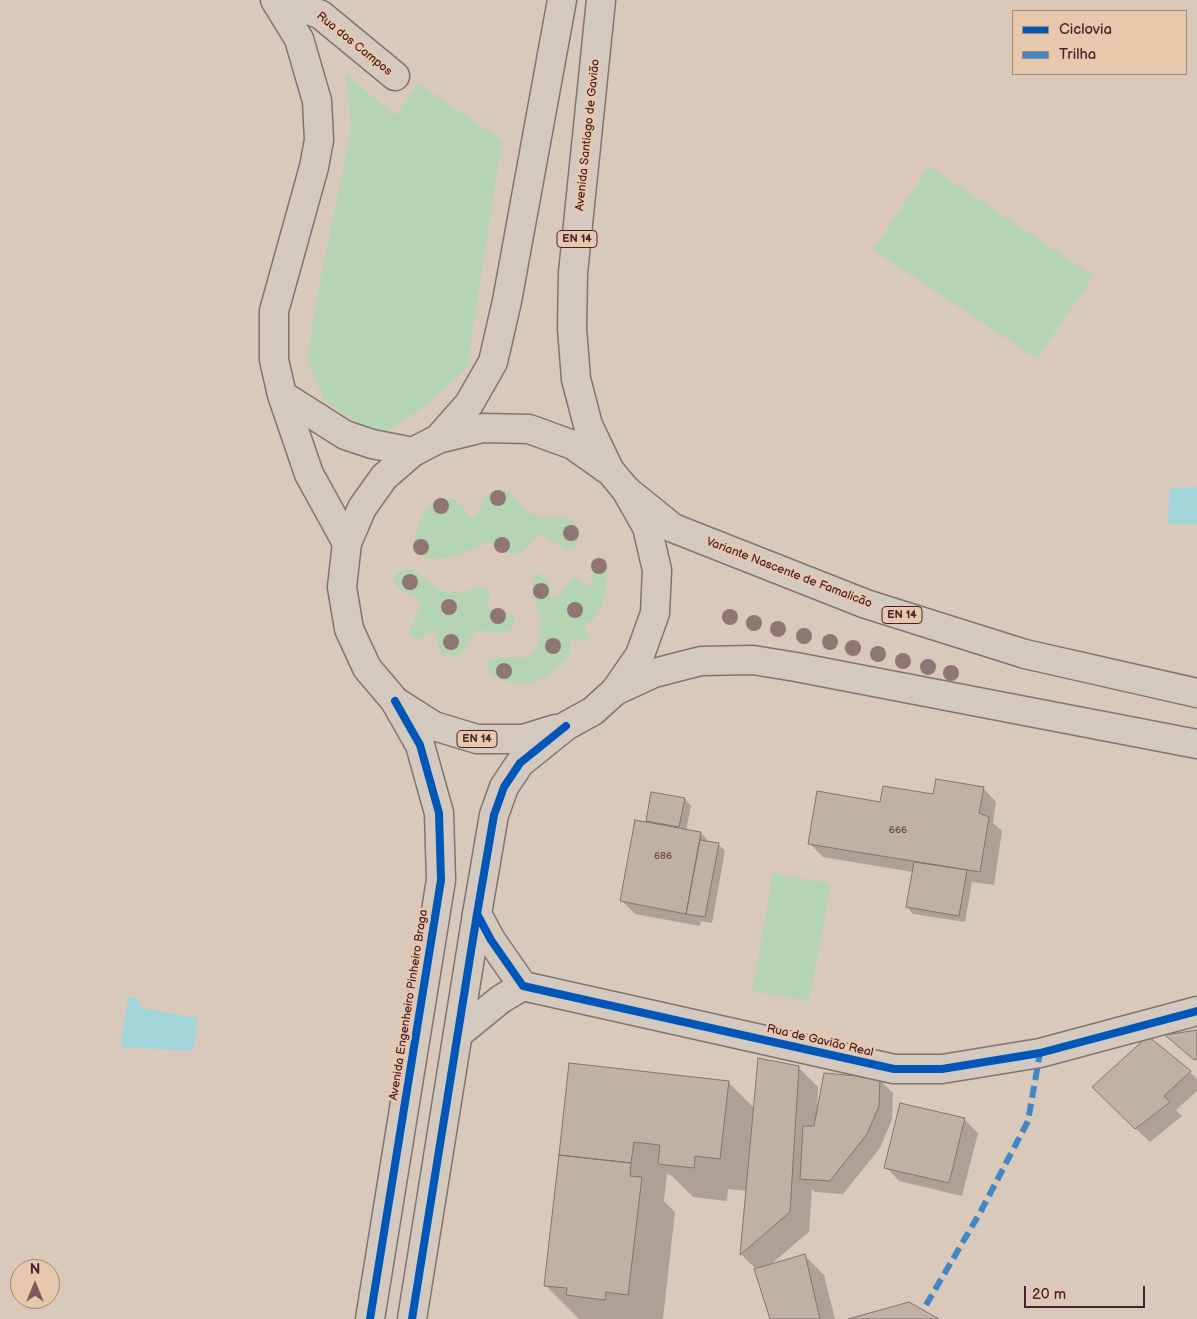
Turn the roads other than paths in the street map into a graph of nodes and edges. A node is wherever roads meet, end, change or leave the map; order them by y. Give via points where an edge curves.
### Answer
1 (274, 0) edge
2 (285, 0) edge
3 (562, 0) edge
4 (602, 0) edge
5 (326, 7) edge
6 (394, 76) dead end
7 (282, 395) junction
8 (438, 439) junction
9 (413, 452) junction
10 (618, 481) junction
11 (347, 544) junction
12 (615, 691) junction
13 (1197, 693) edge
14 (395, 701) junction
15 (566, 726) junction
16 (1197, 744) edge
17 (476, 914) junction
18 (523, 986) junction
19 (1197, 1011) edge
20 (458, 1034) junction
21 (370, 1319) edge
22 (412, 1319) edge

1 - 7 main road via 299,39 317,101 318,140 314,167 274,311 274,360
2 - 5 main road, Rua dos Campos
3 - 8 main road, EN 14 via 508,301 493,362 470,404
4 - 10 main road, Avenida Santiago de Gavião / EN 14 via 573,273 572,328 576,379 588,425
5 - 6 main road, Rua dos Campos
7 - 9 main road via 345,435
7 - 11 main road via 309,474
8 - 9 main road, Avenida Engenheiro Pinheiro Braga / EN 14
8 - 10 main road, Avenida Engenheiro Pinheiro Braga / EN 14 via 483,428 529,429 573,444
9 - 11 main road, Avenida Engenheiro Pinheiro Braga / EN 14 via 384,477 362,508
10 - 12 main road, Avenida Engenheiro Pinheiro Braga / EN 14 via 647,527 657,570 655,613 640,655
10 - 13 main road, Variante Nascente de Famalicão / EN 14 via 672,528 866,604 1025,654
11 - 14 main road, Avenida Engenheiro Pinheiro Braga / EN 14 via 342,586 349,629 367,668
12 - 15 main road, Avenida Engenheiro Pinheiro Braga / EN 14 via 592,711
12 - 16 main road, EN 14 via 654,673 701,661 753,660
14 - 15 main road, Avenida Engenheiro Pinheiro Braga / EN 14 via 434,726 477,739 523,739
14 - 21 main road, Avenida Engenheiro Pinheiro Braga via 420,745 439,813 441,880
15 - 17 main road, Avenida Engenheiro Pinheiro Braga via 520,764 504,787 494,815
17 - 18 main road
17 - 20 main road, Avenida Engenheiro Pinheiro Braga
18 - 19 main road, Rua de Gavião Real via 894,1069 942,1069 1040,1053
18 - 20 main road via 501,999
20 - 22 main road, Avenida Engenheiro Pinheiro Braga

